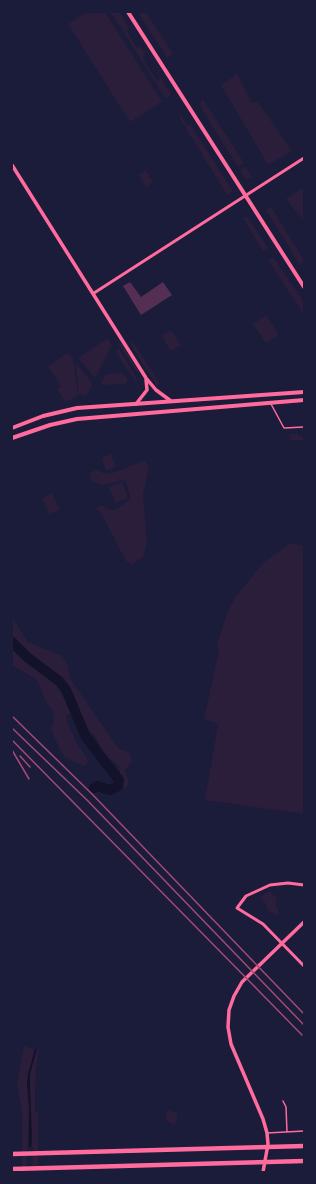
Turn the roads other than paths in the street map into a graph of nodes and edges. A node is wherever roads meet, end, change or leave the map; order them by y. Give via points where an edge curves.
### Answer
1 (128, 12) edge
2 (304, 158) edge
3 (12, 165) edge
4 (246, 196) junction
5 (304, 287) edge
6 (94, 293) junction
7 (146, 378) junction
8 (304, 392) edge
9 (304, 400) edge
10 (171, 401) junction
11 (268, 403) junction
12 (136, 404) junction
13 (304, 427) edge
14 (12, 428) edge
15 (12, 438) edge
16 (304, 885) edge
17 (304, 922) edge
18 (304, 966) edge
19 (283, 1100) dead end
20 (304, 1131) edge
21 (287, 1132) junction
22 (267, 1133) junction
23 (304, 1146) edge
24 (12, 1154) edge
25 (304, 1161) edge
26 (12, 1169) edge
27 (263, 1172) edge

1 - 4 main road
2 - 4 street
3 - 6 street
4 - 5 main road
4 - 6 street
6 - 7 street
7 - 10 street via 156,390
7 - 12 street via 147,390
8 - 10 main road
9 - 11 main road
10 - 12 main road
11 - 13 lane via 272,405 284,428
11 - 15 main road via 77,419
12 - 14 main road via 66,410
16 - 18 street via 270,885 246,896 237,908 263,924
17 - 22 street via 242,982 234,996 228,1018 231,1044
19 - 21 lane via 286,1107
20 - 21 lane
21 - 22 lane
22 - 27 street via 268,1144
23 - 24 main road
25 - 26 main road

